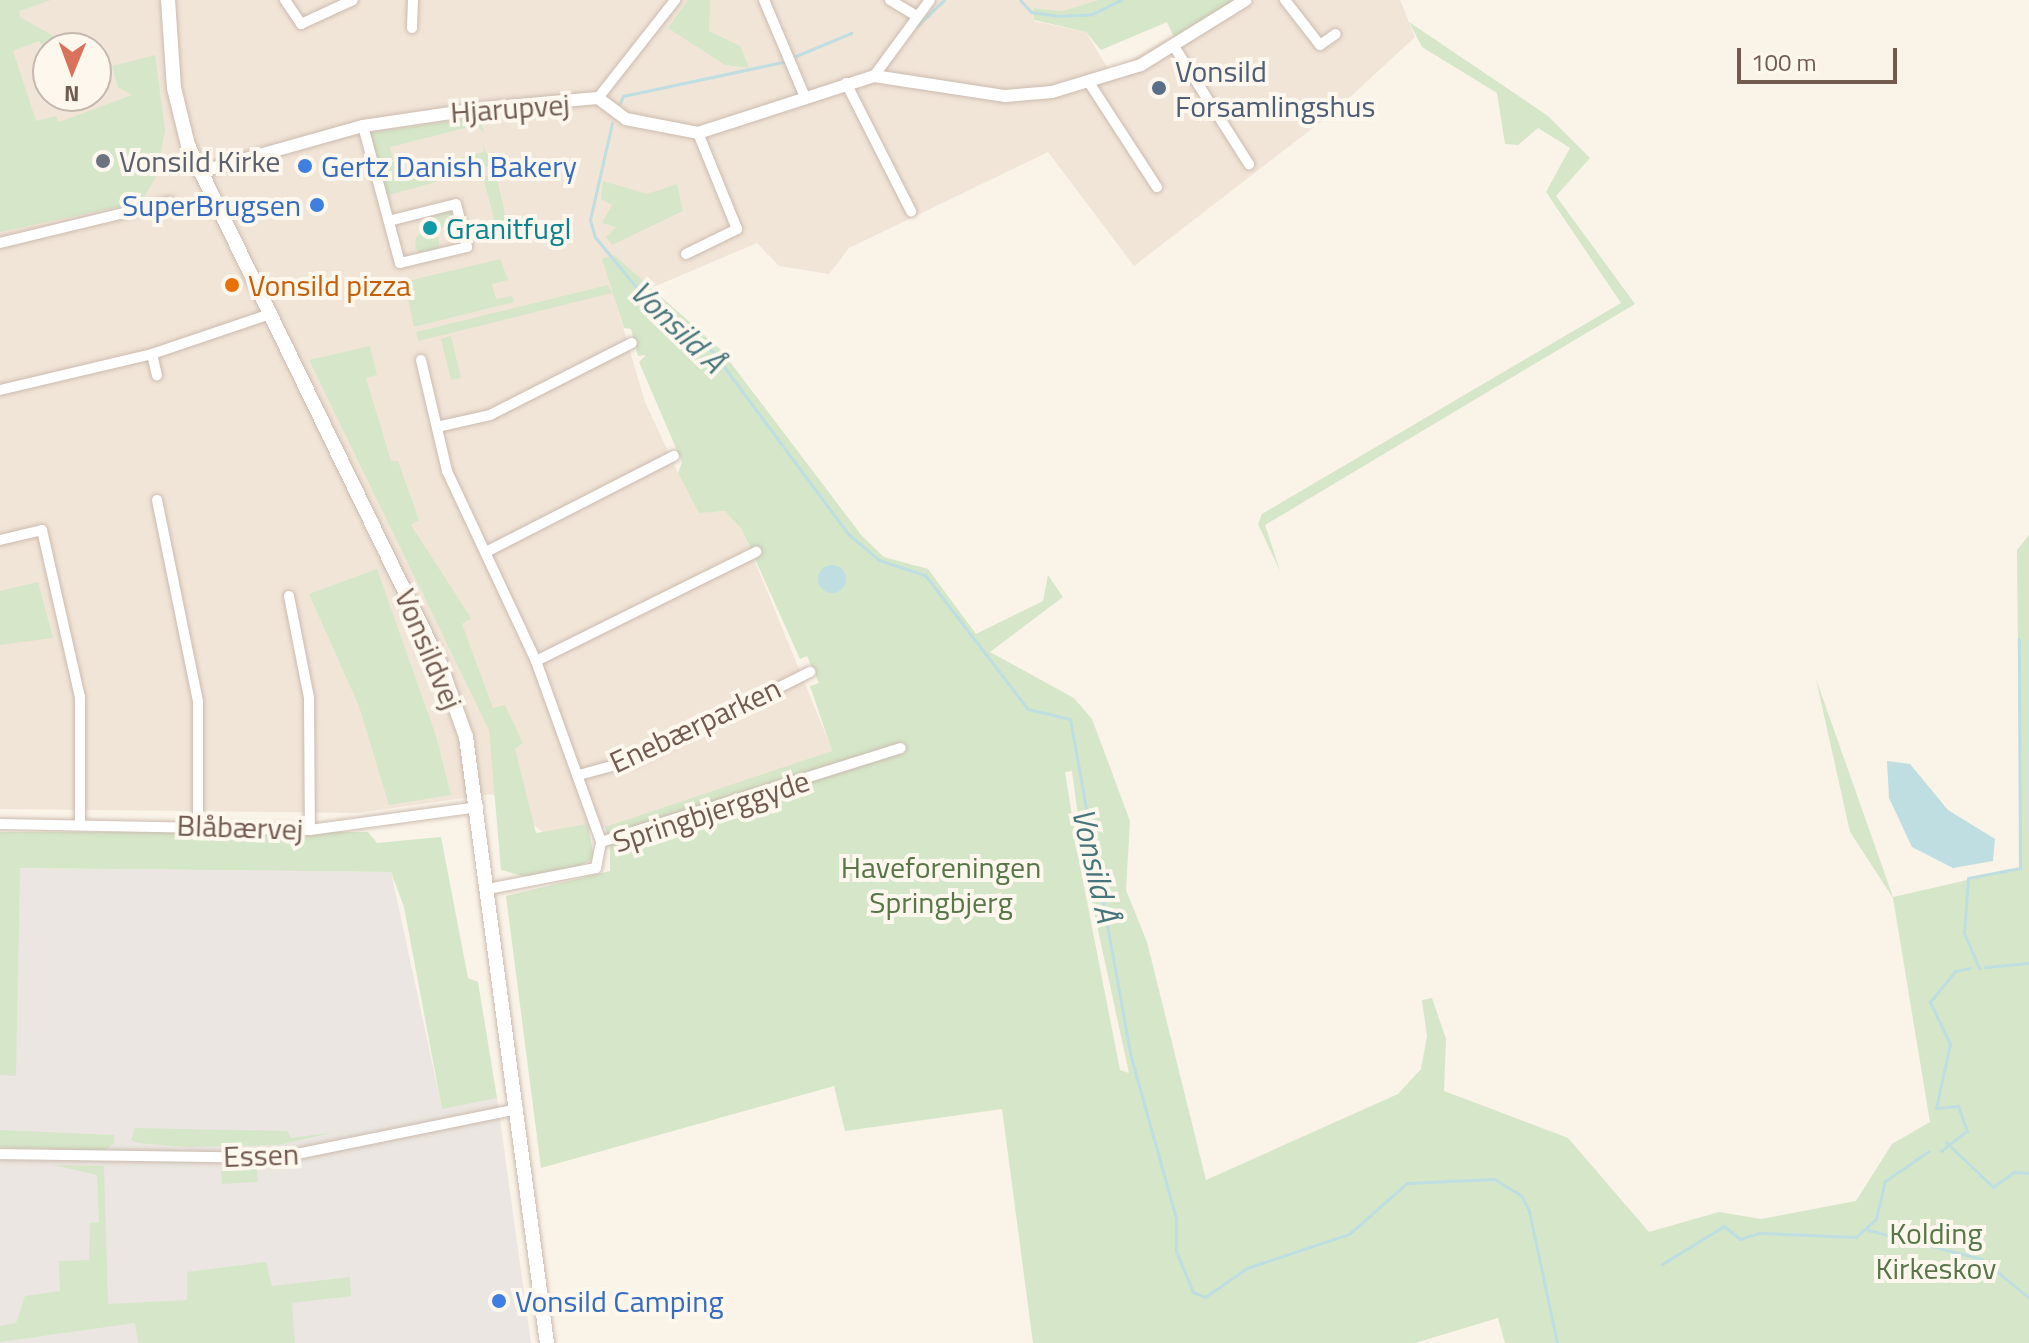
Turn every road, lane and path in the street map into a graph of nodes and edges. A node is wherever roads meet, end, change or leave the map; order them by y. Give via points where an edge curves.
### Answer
1 (168, 0) edge
2 (285, 0) edge
3 (353, 0) edge
4 (413, 0) edge
5 (675, 0) edge
6 (764, 0) edge
7 (890, 0) edge
8 (930, 0) edge
9 (1246, 0) edge
10 (1285, 0) edge
11 (917, 16) junction
12 (412, 28) dead end
13 (1336, 34) dead end
14 (1175, 48) junction
15 (874, 76) junction
16 (846, 83) junction
17 (1090, 84) junction
18 (805, 97) junction
19 (598, 98) junction
20 (363, 126) junction
21 (698, 133) junction
22 (1249, 164) dead end
23 (199, 172) junction
24 (1157, 187) dead end
25 (170, 202) dead end
26 (911, 211) dead end
27 (389, 221) junction
28 (0, 243) edge
29 (686, 254) dead end
30 (267, 315) junction
31 (632, 343) dead end
32 (152, 354) junction
33 (421, 360) dead end
34 (157, 375) dead end
35 (0, 390) edge
36 (437, 427) junction
37 (674, 456) dead end
38 (157, 500) dead end
39 (0, 540) edge
40 (486, 552) junction
41 (756, 552) dead end
42 (289, 596) dead end
43 (536, 661) junction
44 (810, 672) dead end
45 (901, 748) dead end
46 (579, 775) junction
47 (478, 807) junction
48 (0, 824) edge
49 (80, 825) junction
50 (198, 825) junction
51 (310, 830) junction
52 (601, 842) junction
53 (488, 889) junction
54 (517, 1109) junction
55 (0, 1154) edge
56 (547, 1343) edge

1 - 23 main road, Vonsildvej via 174,88
2 - 3 street via 301,24
4 - 12 street
5 - 19 street
6 - 18 street
7 - 11 street
8 - 11 street
9 - 14 street, Hjarupvej
10 - 13 street via 1320,45
11 - 15 street
14 - 17 street, Hjarupvej
14 - 22 street
15 - 16 street, Hjarupvej
15 - 17 street, Hjarupvej via 1005,96
16 - 18 street, Hjarupvej
16 - 26 street
17 - 24 street
18 - 21 street, Hjarupvej
19 - 20 street, Hjarupvej
19 - 21 street, Hjarupvej via 626,119
20 - 23 street, Hjarupvej
20 - 27 street
21 - 29 street via 737,229
23 - 30 main road, Vonsildvej
25 - 28 street
27 - 27 street via 400,263 467,247 456,204
30 - 32 street
30 - 47 main road, Vonsildvej via 440,664
31 - 36 street via 490,415
32 - 34 street
32 - 35 street
33 - 36 street, Enebærparken
36 - 40 street, Enebærparken via 447,471
37 - 40 street
38 - 50 street via 197,689
39 - 49 street via 42,530 80,697
40 - 43 street, Enebærparken
41 - 43 street
42 - 51 street via 309,698
43 - 46 street, Enebærparken
44 - 46 street, Enebærparken via 637,759
45 - 52 street, Springbjerggyde
46 - 52 street, Enebærparken
47 - 51 street, Blåbærvej
47 - 53 main road, Vonsildvej
48 - 49 street, Blåbærvej
49 - 50 street, Blåbærvej
50 - 51 street, Blåbærvej
52 - 53 street, Springbjerggyde via 596,868
53 - 54 main road, Vonsildvej
54 - 55 street, Essen via 285,1158
54 - 56 main road, Vonsildvej

